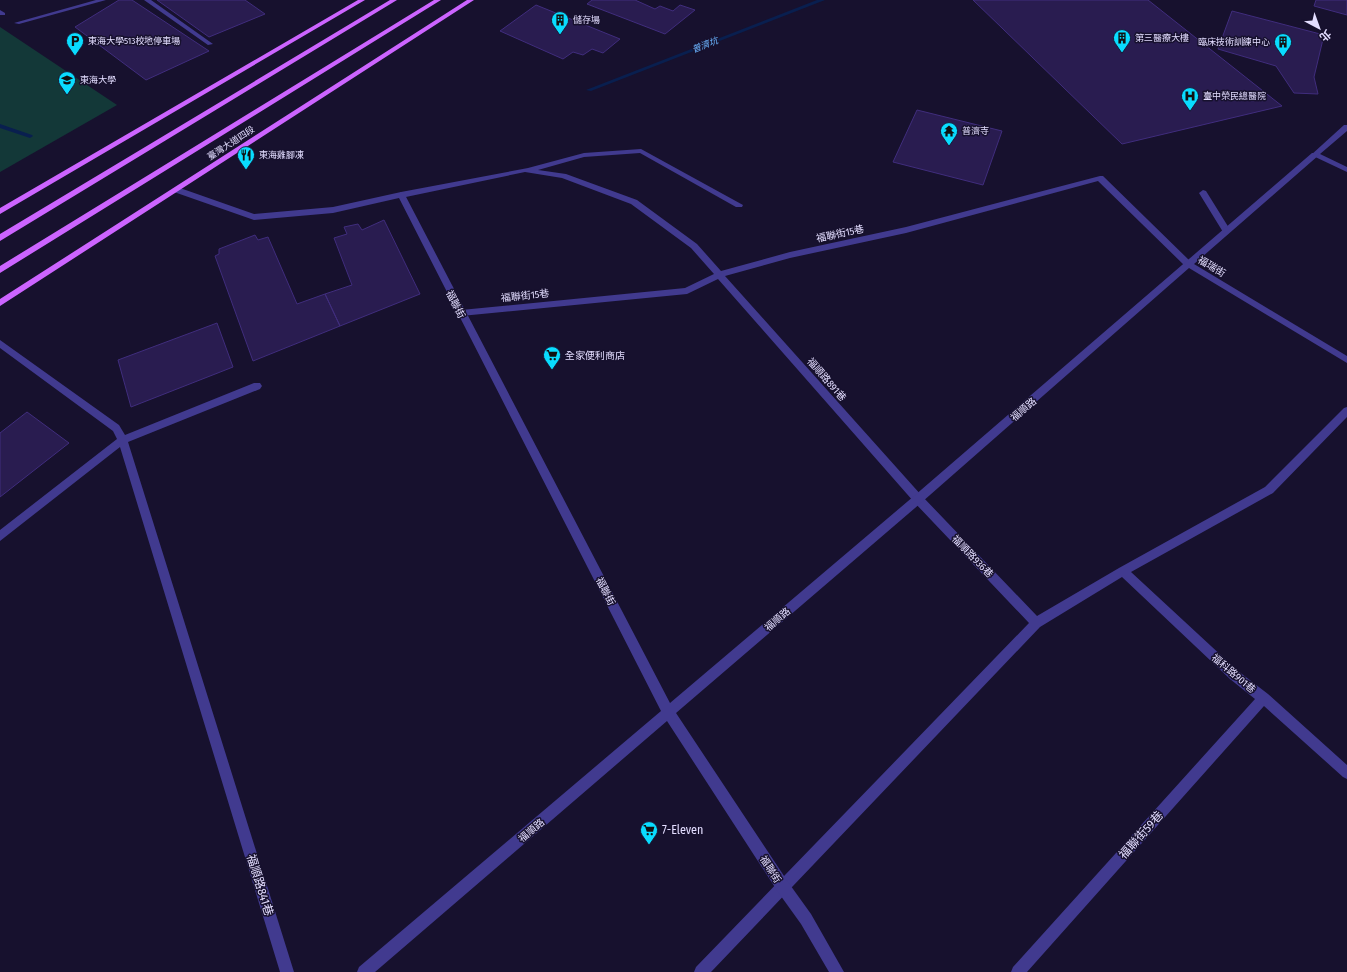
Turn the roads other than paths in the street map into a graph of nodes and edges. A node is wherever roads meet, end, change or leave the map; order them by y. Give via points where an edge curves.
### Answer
1 (103, 0) edge
2 (147, 0) edge
3 (362, 0) edge
4 (394, 0) edge
5 (438, 0) edge
6 (471, 0) edge
7 (83, 3) edge
8 (17, 23) dead end
9 (210, 44) dead end
10 (1347, 127) edge
11 (1315, 155) junction
12 (525, 170) junction
13 (1347, 170) edge
14 (178, 190) junction
15 (1203, 193) dead end
16 (401, 195) junction
17 (739, 205) dead end
18 (0, 211) edge
19 (1226, 230) junction
20 (0, 238) edge
21 (1188, 264) junction
22 (0, 270) edge
23 (720, 274) junction
24 (0, 302) edge
25 (461, 313) junction
26 (0, 343) edge
27 (1347, 360) edge
28 (256, 386) dead end
29 (1347, 412) edge
30 (123, 440) junction
31 (918, 500) junction
32 (0, 536) edge
33 (1123, 571) junction
34 (1036, 623) junction
35 (1264, 698) junction
36 (669, 714) junction
37 (1347, 773) edge
38 (783, 887) junction
39 (288, 972) edge
40 (364, 972) edge
41 (701, 972) edge
42 (837, 972) edge
43 (1018, 972) edge

1 - 7 street
2 - 9 street
3 - 18 main road
4 - 20 main road
5 - 22 main road, 臺灣大道四段
6 - 14 main road, 臺灣大道四段
7 - 8 street
10 - 11 street, 福瑞街
11 - 13 street
11 - 19 street, 福瑞街
12 - 16 street
12 - 17 street via 584,155 641,151
12 - 23 street, 福順路891巷 via 563,176 634,202 694,246
14 - 16 street via 254,217 333,210
14 - 24 main road, 臺灣大道四段
15 - 19 street
16 - 25 street, 福聯街
19 - 21 street, 福瑞街
21 - 23 street, 福聯街15巷 via 1100,178 906,230 790,255
21 - 27 street, 福瑞街
21 - 31 street, 福順路
23 - 25 street, 福聯街15巷 via 687,291
23 - 31 street, 福順路891巷
25 - 36 street, 福聯街
26 - 30 street via 116,428
28 - 30 street
29 - 33 street via 1268,490
30 - 32 street
30 - 39 street, 福順路841巷
31 - 34 street, 福順路936巷
31 - 36 street, 福順路
33 - 34 street
33 - 35 street, 福科路901巷 via 1234,675
34 - 38 street
35 - 37 street, 福科路901巷
35 - 43 street, 福聯街59巷
36 - 38 street, 福聯街
36 - 40 street, 福順路
38 - 41 street
38 - 42 street, 福聯街 via 806,919

